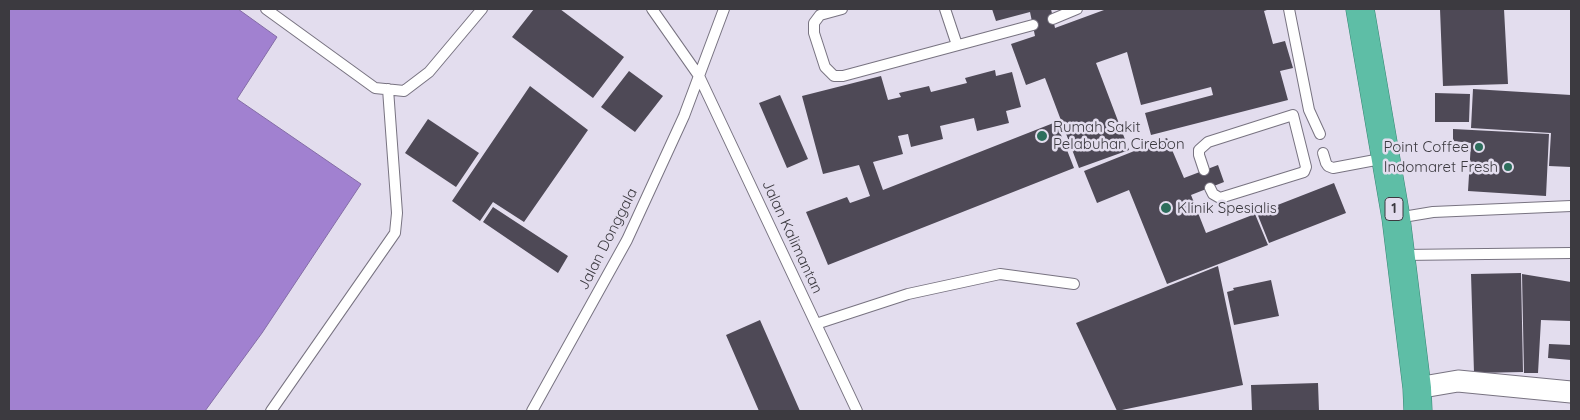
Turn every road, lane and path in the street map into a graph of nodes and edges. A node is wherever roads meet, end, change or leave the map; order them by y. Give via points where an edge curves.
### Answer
1 (266, 9) edge
2 (482, 9) edge
3 (652, 9) edge
4 (724, 9) edge
5 (842, 9) edge
6 (946, 9) edge
7 (1077, 9) edge
8 (1289, 9) edge
9 (1360, 9) edge
10 (1053, 19) dead end
11 (1033, 25) dead end
12 (958, 45) junction
13 (699, 76) junction
14 (388, 89) junction
15 (1308, 110) junction
16 (1293, 115) junction
17 (1320, 134) dead end
18 (1323, 153) dead end
19 (1386, 158) junction
20 (1204, 170) dead end
21 (1210, 188) dead end
22 (1571, 206) edge
23 (1396, 218) junction
24 (1571, 253) edge
25 (1401, 255) junction
26 (1074, 284) dead end
27 (816, 324) junction
28 (1571, 392) edge
29 (1418, 400) edge
30 (271, 411) edge
31 (532, 411) edge
32 (857, 411) edge

1 - 14 lane via 375,88
2 - 14 lane via 429,72 404,91
3 - 13 lane, Jalan Kalimantan
4 - 13 lane, Jalan Donggala
5 - 12 lane via 820,15 814,23 824,67 834,76
6 - 12 lane
7 - 10 lane
8 - 15 lane
9 - 19 highway, 1
11 - 12 lane
13 - 27 lane, Jalan Kalimantan
13 - 31 lane, Jalan Donggala via 627,240
14 - 30 lane via 397,213 395,233
15 - 16 lane
15 - 17 lane
16 - 20 lane via 1208,142 1199,150
16 - 21 lane via 1306,167 1304,172 1220,198
18 - 19 lane via 1328,166 1333,168
19 - 23 highway, 1
22 - 23 lane via 1433,212
23 - 25 highway, 1
24 - 25 lane
25 - 29 highway, 1
26 - 27 lane via 1000,274 908,294
27 - 32 lane, Jalan Kalimantan
28 - 29 street via 1458,381

